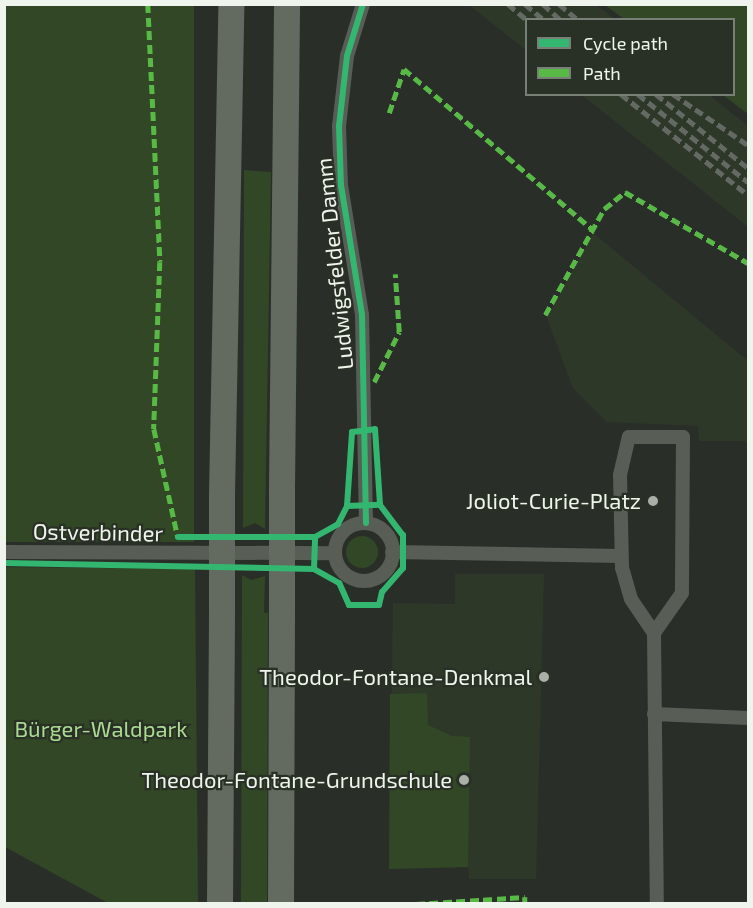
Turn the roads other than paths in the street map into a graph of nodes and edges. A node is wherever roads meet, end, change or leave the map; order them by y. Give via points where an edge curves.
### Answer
1 (231, 4) edge
2 (287, 4) edge
3 (363, 4) edge
4 (366, 523) junction
5 (4, 552) edge
6 (392, 552) junction
7 (335, 553) junction
8 (621, 556) junction
9 (654, 633) junction
10 (654, 714) junction
11 (748, 718) edge
12 (220, 903) edge
13 (281, 903) edge
14 (657, 903) edge

1 - 12 highway, bridge
2 - 13 highway, bridge
3 - 4 street, Ludwigsfelder Damm via 347,57 339,126 341,185 362,315
4 - 6 street via 383,531
4 - 7 street via 344,531
5 - 7 street, Ostverbinder
6 - 7 street via 383,572 363,580 342,570
6 - 8 street
8 - 9 street via 631,599
8 - 9 street via 620,475 629,437 683,437 682,592
9 - 10 street
10 - 11 street
10 - 14 street

